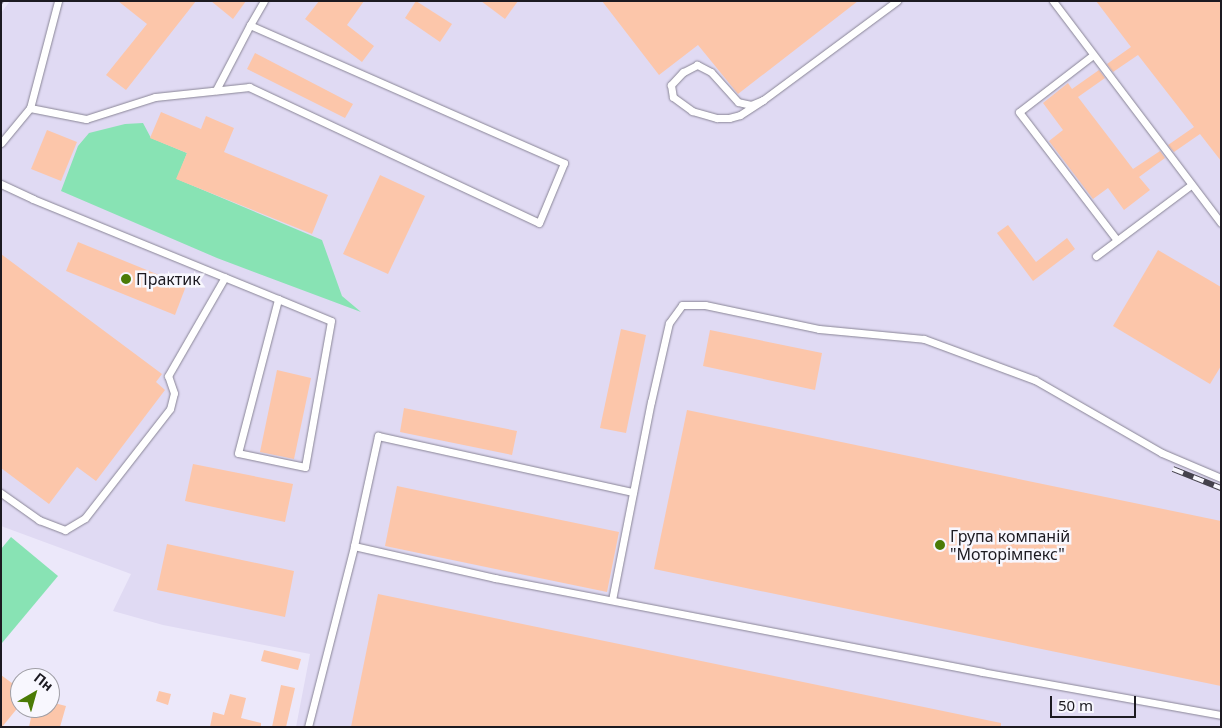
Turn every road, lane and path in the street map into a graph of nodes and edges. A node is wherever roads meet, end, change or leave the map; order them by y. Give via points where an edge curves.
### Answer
1 (58, 1) edge
2 (264, 1) edge
3 (897, 1) edge
4 (1054, 1) edge
5 (250, 25) junction
6 (1093, 55) junction
7 (216, 90) junction
8 (763, 100) junction
9 (30, 108) junction
10 (1, 144) edge
11 (1, 184) edge
12 (1191, 184) junction
13 (1221, 223) edge
14 (1117, 240) junction
15 (1096, 256) dead end
16 (225, 277) junction
17 (278, 299) junction
18 (1221, 478) edge
19 (633, 492) junction
20 (1, 493) edge
21 (354, 546) junction
22 (612, 600) junction
23 (1221, 715) edge
24 (308, 727) edge

1 - 9 lane
2 - 5 lane
3 - 8 lane
4 - 6 lane
5 - 7 lane
5 - 7 lane via 564,163 539,222 249,87
6 - 12 lane
6 - 14 lane via 1018,112
7 - 9 lane via 156,97 86,119
8 - 8 lane via 746,112 729,118 706,117 680,104 673,97 672,85 683,72 697,65 711,72 738,102 751,105
9 - 10 lane
11 - 16 lane
12 - 13 lane
12 - 14 lane
14 - 15 lane
16 - 17 lane
16 - 20 lane via 168,376 174,393 170,409 84,518 65,530 39,520
17 - 17 lane via 331,321 305,467 238,452
18 - 19 lane via 1162,453 1035,380 924,339 819,328 705,305 682,304 669,323
19 - 21 lane via 378,436
19 - 22 lane
21 - 22 lane
21 - 24 lane
22 - 23 lane

